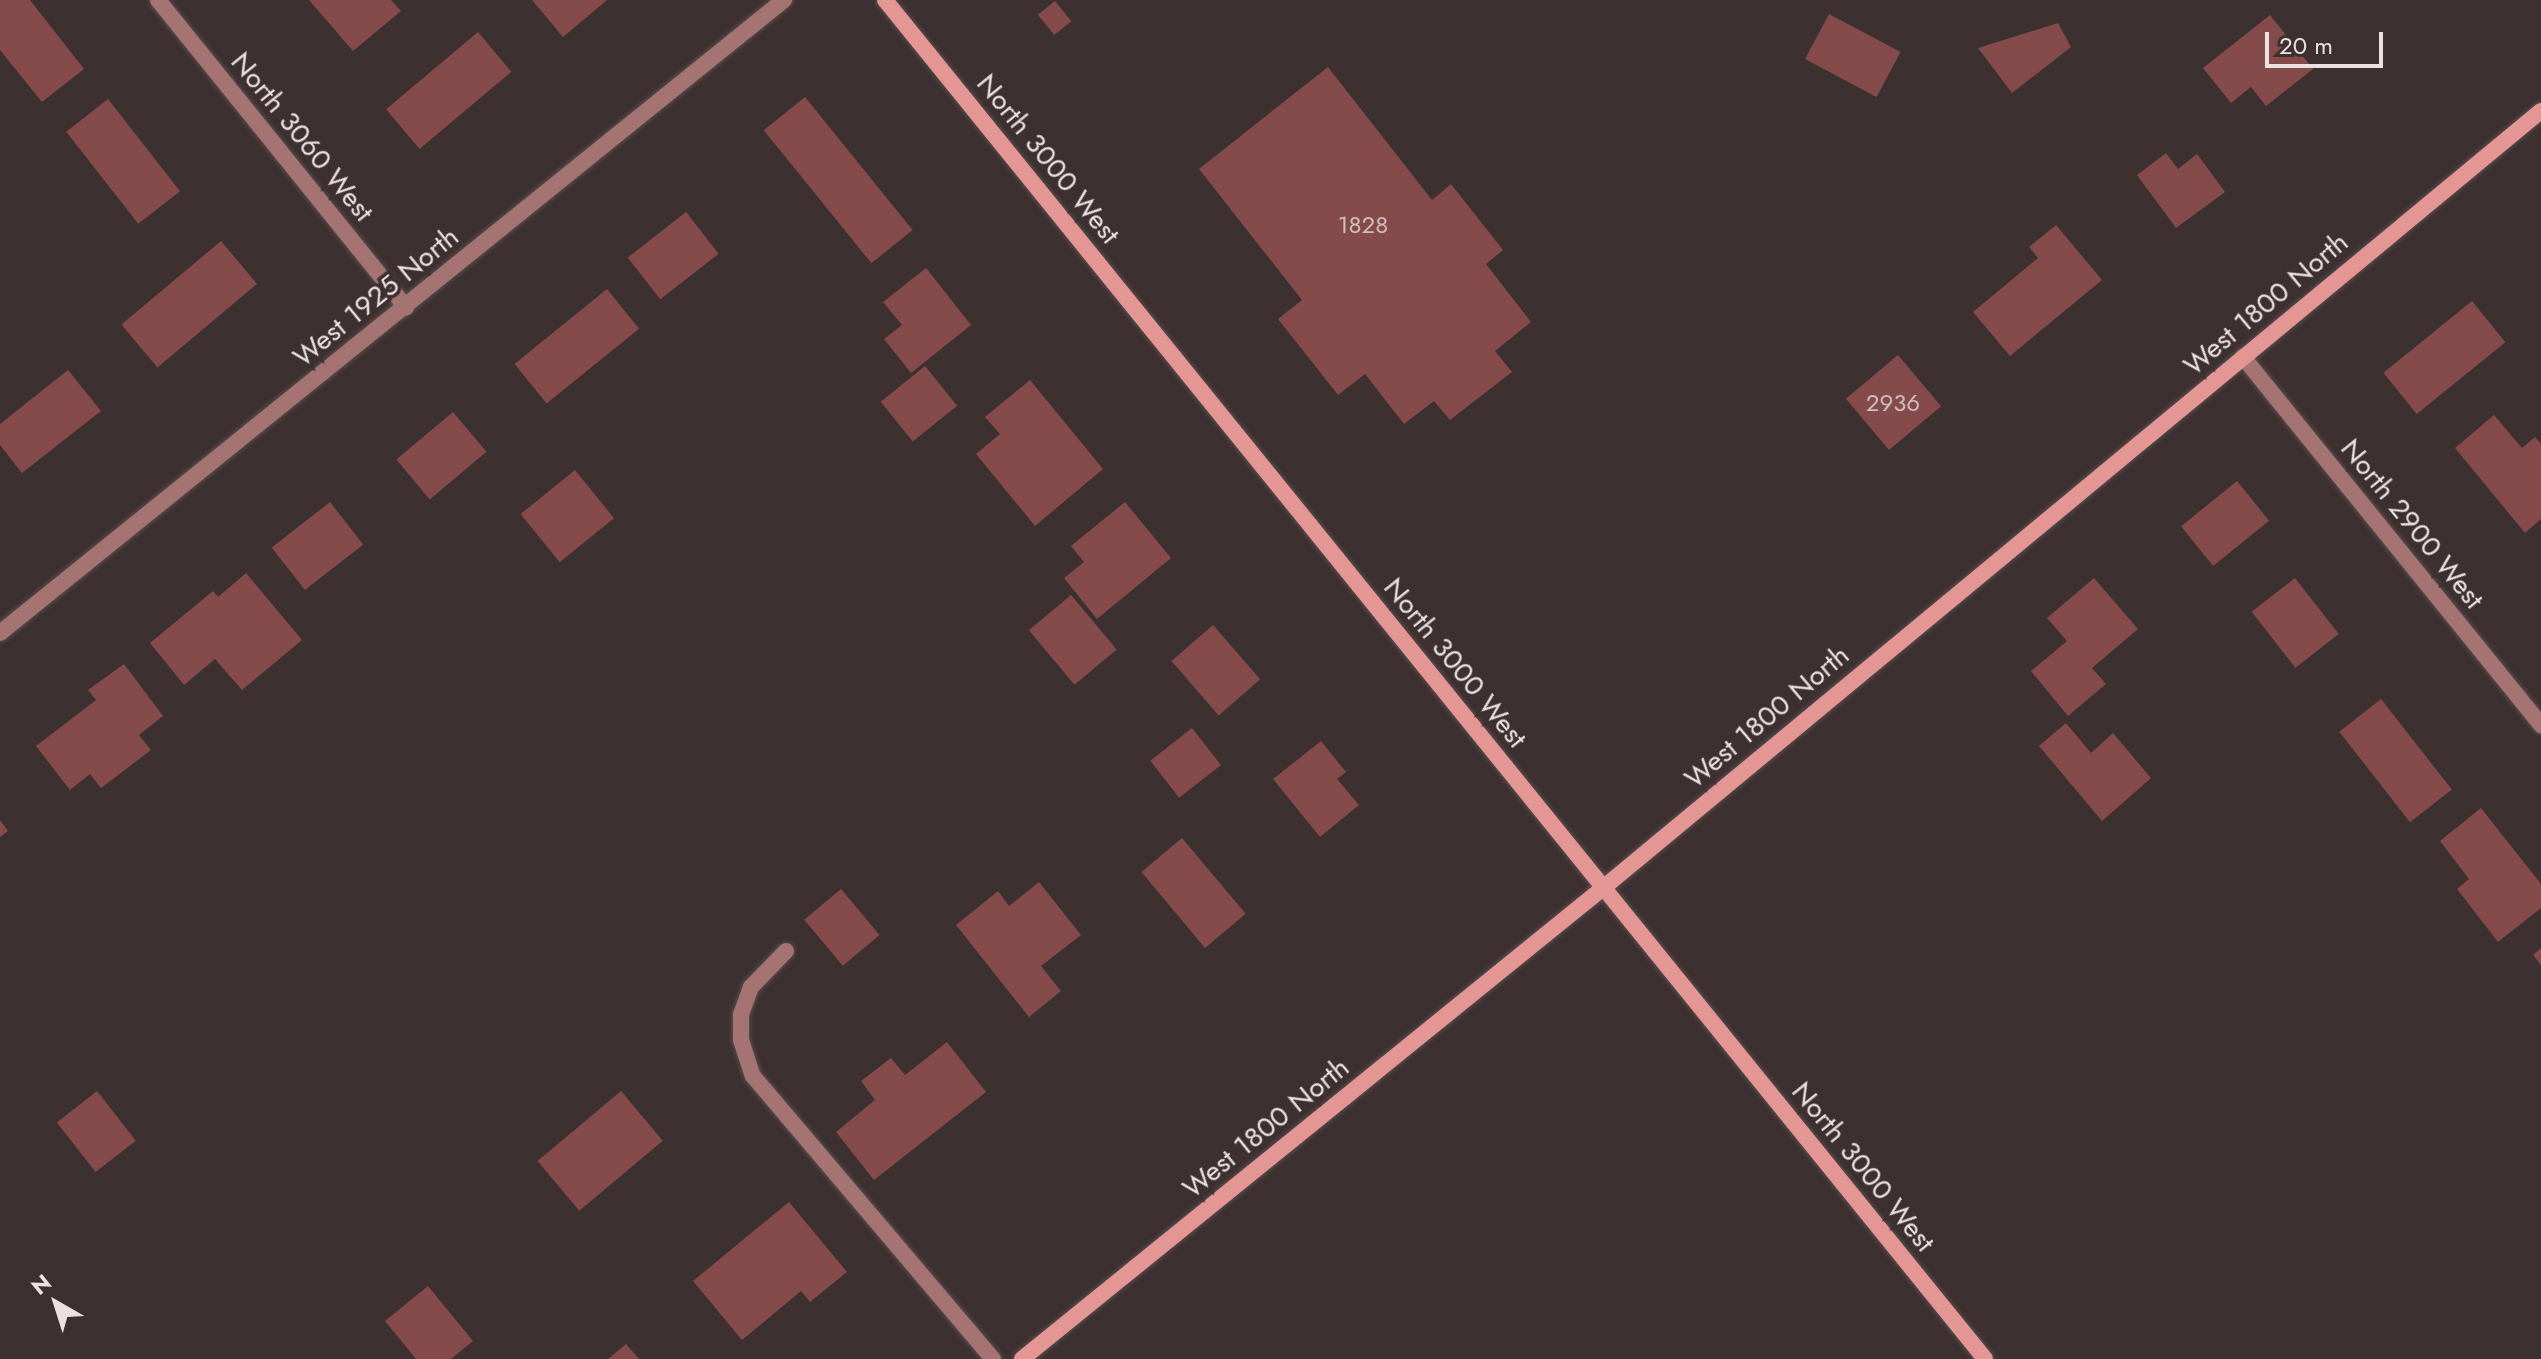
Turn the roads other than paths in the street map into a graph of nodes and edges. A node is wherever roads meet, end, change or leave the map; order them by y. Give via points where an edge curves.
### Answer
1 (158, 0) edge
2 (784, 0) edge
3 (885, 0) edge
4 (2541, 111) edge
5 (406, 307) junction
6 (2243, 357) junction
7 (0, 633) edge
8 (2541, 725) edge
9 (1603, 888) junction
10 (786, 951) dead end
11 (993, 1359) edge
12 (1022, 1359) edge
13 (1985, 1359) edge

1 - 5 street, North 3060 West
2 - 5 street, West 1925 North
3 - 9 main road, North 3000 West
4 - 6 main road, West 1800 North
5 - 7 street, West 1925 North
6 - 8 street, North 2900 West
6 - 9 main road, West 1800 North
9 - 12 main road, West 1800 North
9 - 13 main road, North 3000 West
10 - 11 street via 751,987 741,1015 741,1040 753,1076

